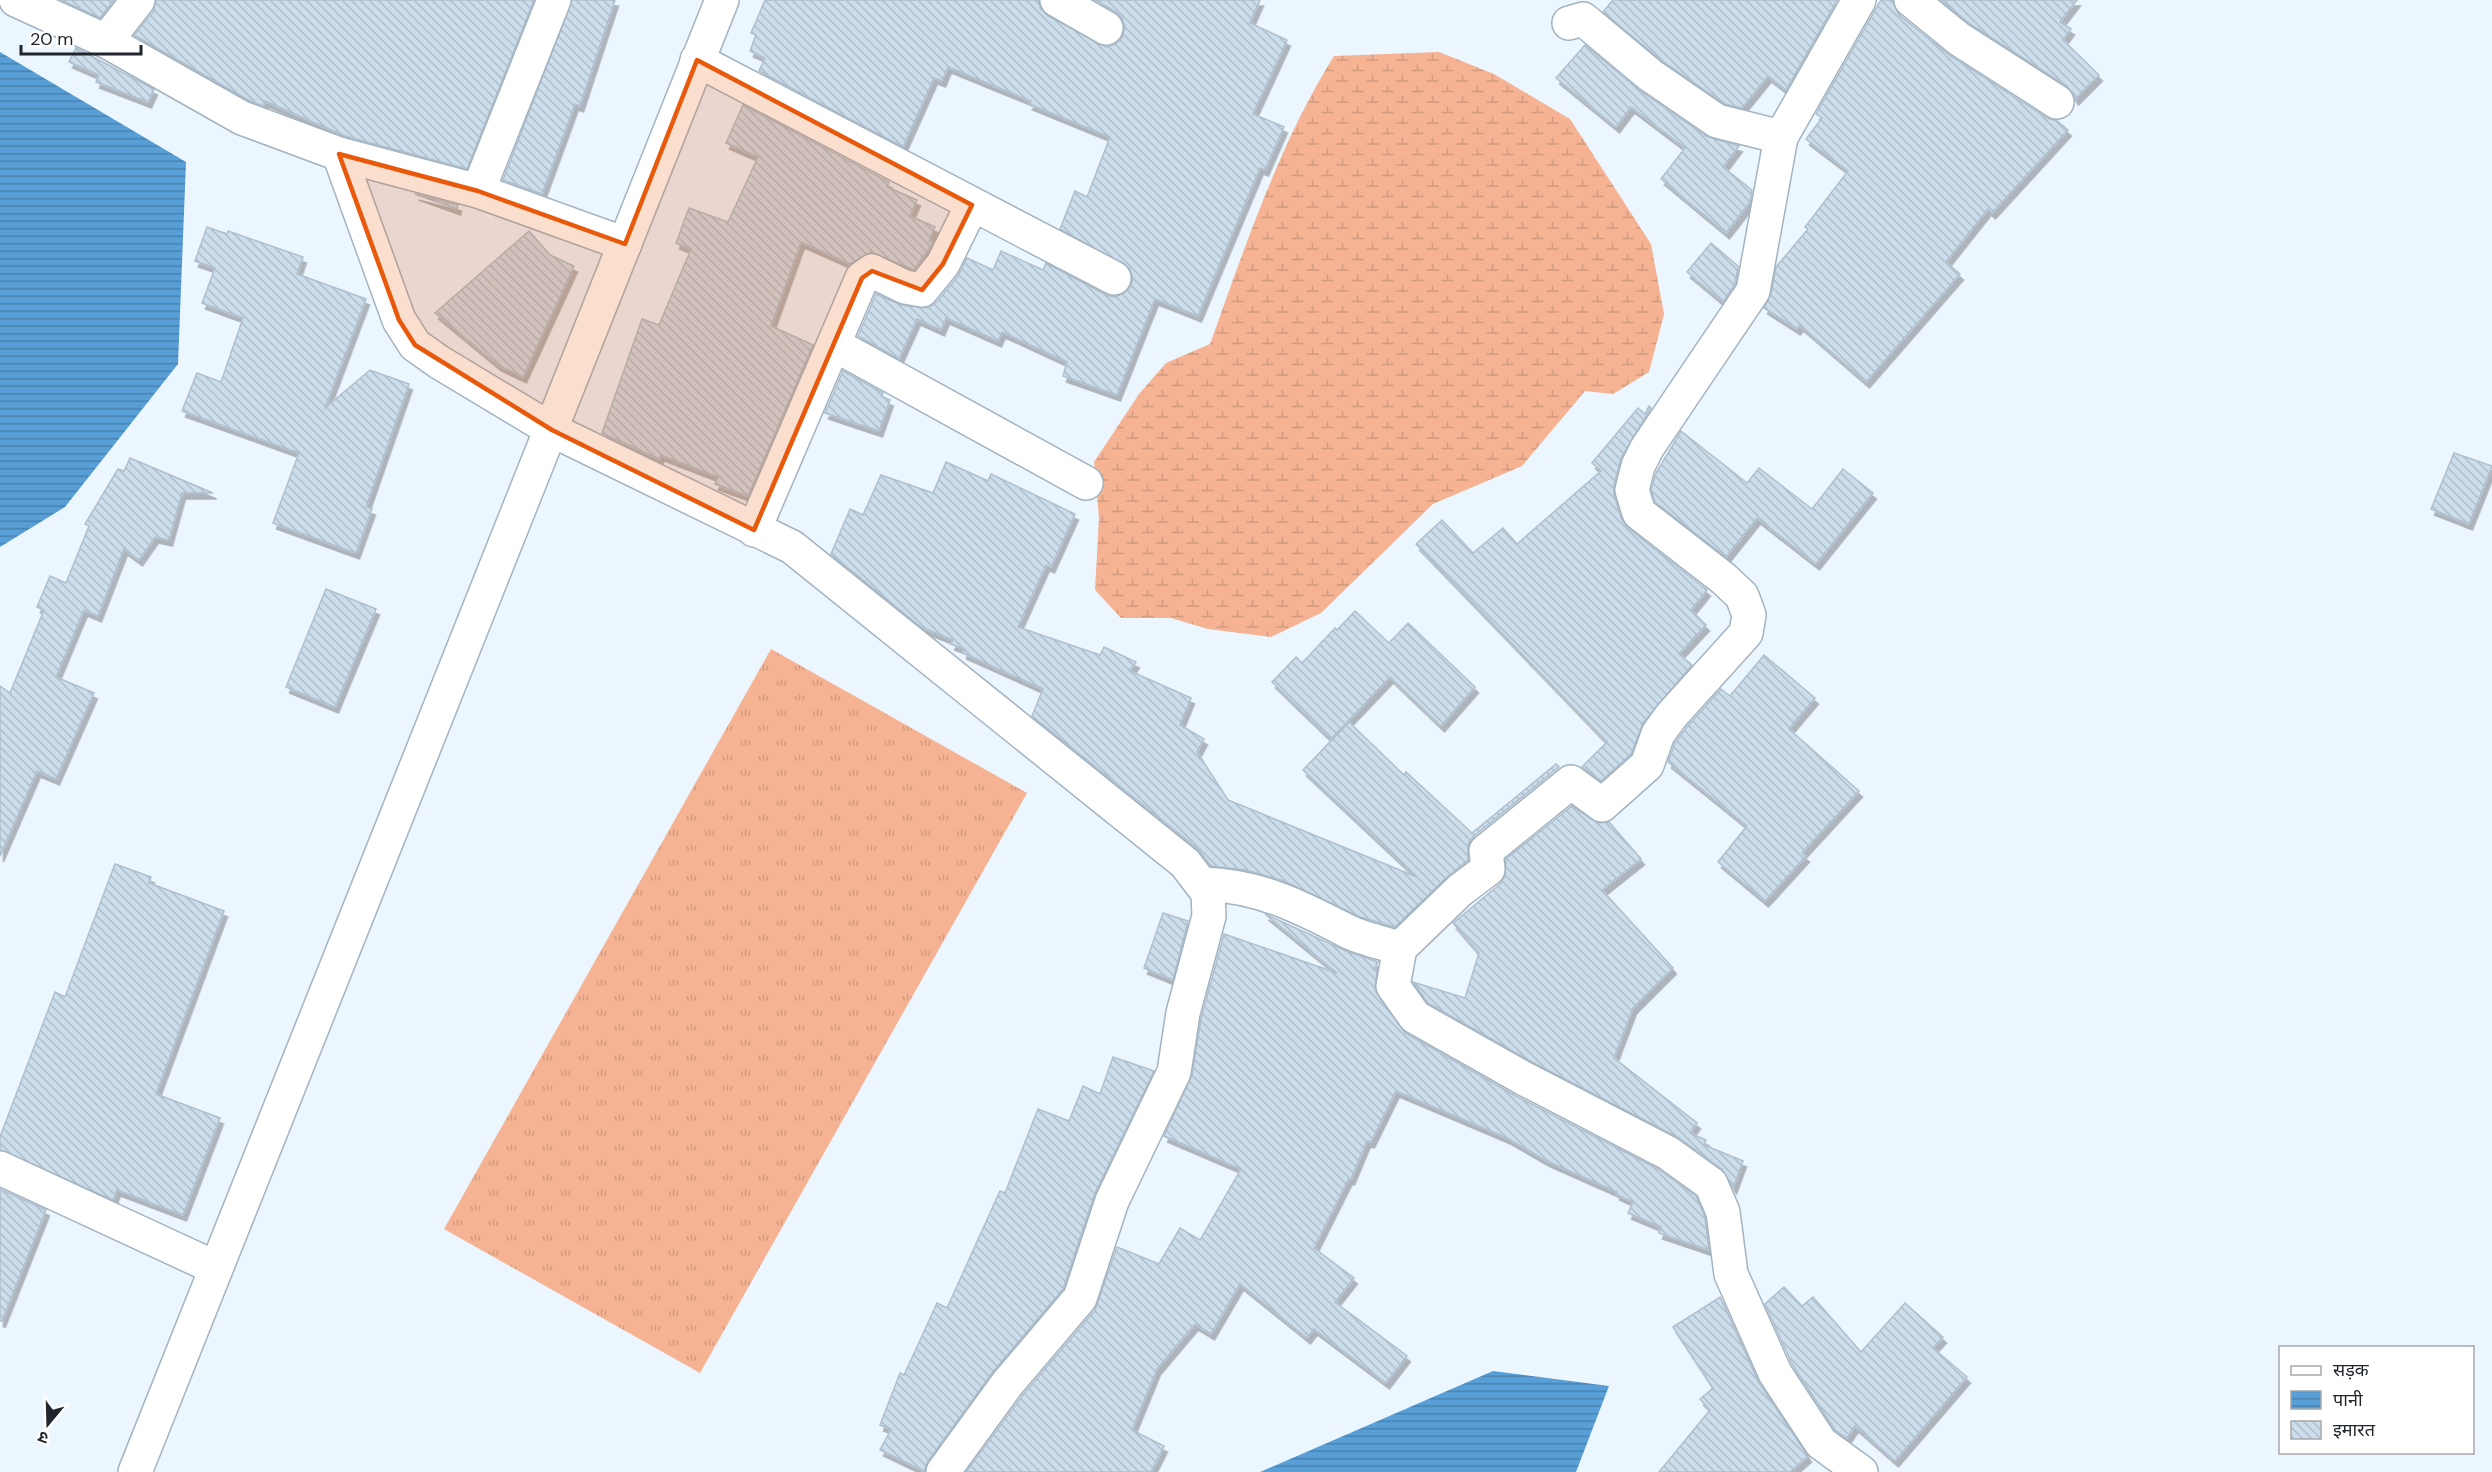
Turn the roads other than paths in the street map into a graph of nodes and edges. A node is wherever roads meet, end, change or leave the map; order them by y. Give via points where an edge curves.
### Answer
1 (15, 0) edge
2 (138, 0) edge
3 (554, 0) edge
4 (722, 0) edge
5 (1057, 0) edge
6 (1859, 0) edge
7 (1911, 0) edge
8 (1584, 14) edge
9 (1106, 28) dead end
10 (106, 41) junction
11 (697, 60) junction
12 (2057, 102) dead end
13 (1781, 137) junction
14 (339, 154) junction
15 (478, 191) junction
16 (972, 205) junction
17 (625, 244) junction
18 (1114, 278) dead end
19 (835, 345) junction
20 (552, 430) junction
21 (1086, 483) dead end
22 (754, 530) junction
23 (1204, 884) junction
24 (1400, 948) junction
25 (0, 1168) edge
26 (216, 1268) junction
27 (135, 1472) edge
28 (943, 1472) edge
29 (1861, 1472) edge

1 - 10 street
2 - 10 street
3 - 15 street
4 - 11 street
5 - 9 street
6 - 13 street
7 - 12 street via 1959,39
8 - 13 street via 1650,75 1718,121
10 - 14 street via 242,118
11 - 16 street
11 - 17 street
13 - 24 street via 1753,291 1647,448 1632,490 1639,513 1742,596 1749,615 1746,633 1671,716 1658,734 1647,765 1602,804 1570,782 1486,851 1488,869 1459,891
14 - 15 street
14 - 20 street via 399,320 415,345
15 - 17 street
16 - 18 street
16 - 19 street via 943,264 922,290 905,287 872,271 862,278
17 - 20 street
19 - 21 street
19 - 22 street
20 - 22 street
20 - 26 street
22 - 23 street via 792,547 1185,862
23 - 24 street via 1262,893 1324,917 1348,932
23 - 28 street via 1209,916 1183,1013 1173,1072 1112,1201 1080,1298 1007,1384
24 - 29 street via 1393,986 1415,1017 1668,1153 1711,1184 1723,1212 1731,1274 1775,1373 1821,1443
25 - 26 street
26 - 27 street

